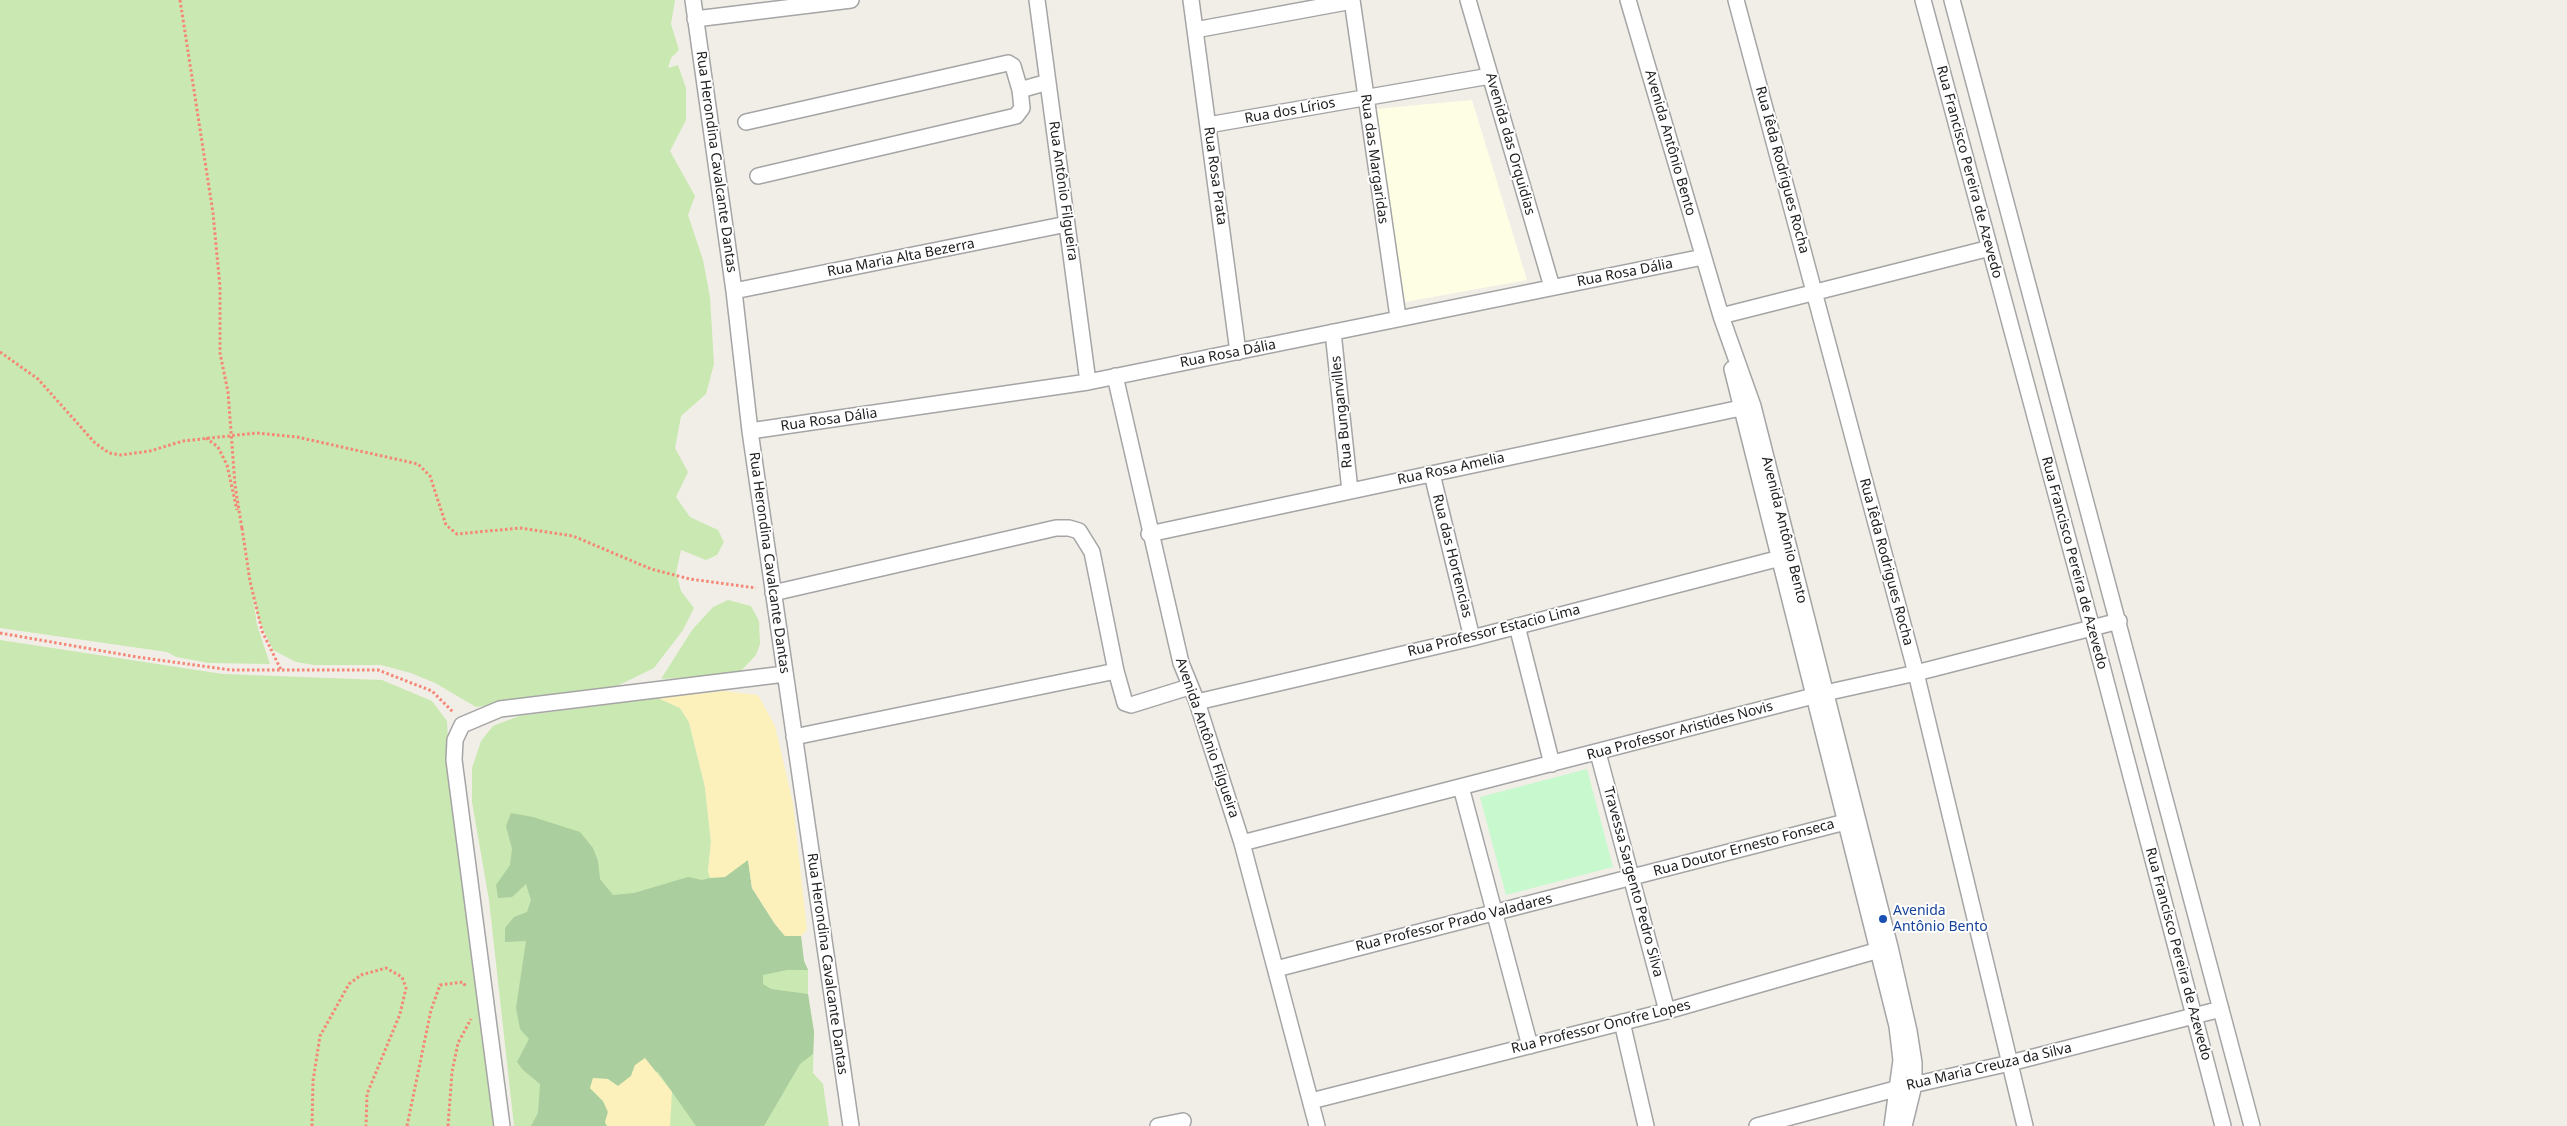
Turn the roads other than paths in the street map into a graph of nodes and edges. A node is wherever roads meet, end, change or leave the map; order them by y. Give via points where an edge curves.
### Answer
1 (693, 0) edge
2 (851, 0) edge
3 (1037, 0) edge
4 (1192, 0) edge
5 (1468, 0) edge
6 (1628, 0) edge
7 (1736, 0) edge
8 (1923, 0) edge
9 (1952, 0) edge
10 (1352, 1) edge
11 (695, 19) junction
12 (1195, 30) junction
13 (1490, 76) junction
14 (1048, 82) junction
15 (1020, 90) junction
16 (1366, 98) junction
17 (746, 122) dead end
18 (1208, 125) junction
19 (758, 176) dead end
20 (1067, 224) junction
21 (1990, 248) junction
22 (1703, 257) junction
23 (1552, 287) junction
24 (734, 291) junction
25 (1814, 292) junction
26 (1721, 316) junction
27 (1398, 318) junction
28 (1333, 332) junction
29 (1238, 352) junction
30 (1116, 376) junction
31 (1088, 382) junction
32 (1747, 407) junction
33 (750, 431) junction
34 (1432, 474) junction
35 (1350, 491) junction
36 (1150, 534) junction
37 (1784, 557) junction
38 (773, 593) junction
39 (2119, 622) junction
40 (1517, 626) junction
41 (2092, 628) junction
42 (1472, 638) junction
43 (1116, 671) junction
44 (1916, 673) junction
45 (785, 674) junction
46 (1189, 688) junction
47 (1819, 695) junction
48 (1197, 702) junction
49 (794, 737) junction
50 (1598, 753) junction
51 (1552, 764) junction
52 (1461, 787) junction
53 (1851, 820) junction
54 (1242, 843) junction
55 (1631, 878) junction
56 (1495, 913) junction
57 (1884, 949) junction
58 (1276, 969) junction
59 (2221, 1009) junction
60 (1667, 1011) junction
61 (2194, 1016) junction
62 (1622, 1022) junction
63 (1530, 1046) junction
64 (2010, 1063) junction
65 (1914, 1085) junction
66 (1899, 1088) junction
67 (1311, 1101) junction
68 (1183, 1121) dead end
69 (502, 1126) edge
70 (850, 1126) edge
71 (1158, 1126) edge
72 (1317, 1126) edge
73 (1646, 1126) edge
74 (1757, 1126) edge
75 (1892, 1126) edge
76 (1904, 1126) edge
77 (2025, 1126) edge
78 (2223, 1126) edge
79 (2252, 1126) edge

1 - 11 street, Rua Herondina Cavalcante Dantas
2 - 11 street
3 - 14 street, Rua Antônio Filgueira
4 - 12 street, Rua Rosa Prata
5 - 13 street, Avenida das Orquidias
6 - 22 street, Avenida Antônio Bento
7 - 25 street, Rua Iêda Rodrigues Rocha
8 - 21 street, Rua Francisco Pereira de Azevedo
9 - 39 street, Rua Francisco Pereira de Azevedo
10 - 12 street
10 - 16 street, Rua das Margaridas
11 - 24 street, Rua Herondina Cavalcante Dantas
12 - 18 street, Rua Rosa Prata
13 - 16 street, Rua dos Lírios
13 - 23 street, Avenida das Orquidias
14 - 15 street
14 - 20 street, Rua Antônio Filgueira
15 - 17 street via 1013,66 1008,62
15 - 19 street via 1022,108 1016,116
16 - 18 street, Rua dos Lírios
16 - 27 street, Rua das Margaridas
18 - 29 street, Rua Rosa Prata
20 - 24 street, Rua Maria Alta Bezerra
20 - 31 street, Rua Antônio Filgueira
21 - 25 street
21 - 41 street, Rua Francisco Pereira de Azevedo
22 - 23 street, Rua Rosa Dália
22 - 26 street, Avenida Antônio Bento
23 - 27 street, Rua Rosa Dália
24 - 33 street, Rua Herondina Cavalcante Dantas
25 - 26 street
25 - 44 street, Rua Iêda Rodrigues Rocha
26 - 32 street, Avenida Antônio Bento
27 - 28 street, Rua Rosa Dália
28 - 29 street, Rua Rosa Dália
28 - 35 street, Rua Bunganvilles
29 - 30 street, Rua Rosa Dália
30 - 31 street, Rua Rosa Dália
30 - 36 street, Avenida Antônio Filgueira
31 - 33 street, Rua Rosa Dália
32 - 34 street, Rua Rosa Amelia
32 - 37 street, Avenida Antônio Bento
33 - 38 street, Rua Herondina Cavalcante Dantas
34 - 35 street, Rua Rosa Amelia
34 - 42 street, Rua das Hortencias
35 - 36 street, Rua Rosa Amelia
36 - 46 street, Avenida Antônio Filgueira via 1180,663
37 - 40 street, Rua Professor Estacio Lima
37 - 47 street, Avenida Antônio Bento
38 - 43 street via 1056,528 1069,528 1080,531 1092,552
38 - 45 street, Rua Herondina Cavalcante Dantas
39 - 41 street, Rua Professor Aristides Novis
39 - 59 street, Rua Francisco Pereira de Azevedo
40 - 42 street, Rua Professor Estacio Lima
40 - 51 street
41 - 44 street, Rua Professor Aristides Novis
41 - 61 street, Rua Francisco Pereira de Azevedo
42 - 48 street, Rua Professor Estacio Lima
43 - 46 street via 1127,704
43 - 49 street
44 - 47 street, Rua Professor Aristides Novis
44 - 64 street, Rua Iêda Rodrigues Rocha
45 - 49 street, Rua Herondina Cavalcante Dantas
45 - 69 street via 500,709 462,725 455,740 454,760
46 - 48 street, Avenida Antônio Filgueira
47 - 50 street, Rua Professor Aristides Novis
47 - 53 street, Avenida Antônio Bento
48 - 54 street, Avenida Antônio Filgueira
49 - 70 street, Rua Herondina Cavalcante Dantas
50 - 51 street, Rua Professor Aristides Novis
50 - 55 street, Travessa Sargento Pedro Silva
51 - 52 street, Rua Professor Aristides Novis
52 - 54 street, Rua Professor Aristides Novis
52 - 56 street
53 - 55 street, Rua Doutor Ernesto Fonseca
53 - 57 street, Avenida Antônio Bento
54 - 58 street, Avenida Antônio Filgueira
55 - 56 street, Rua Professor Prado Valadares
55 - 60 street, Travessa Sargento Pedro Silva
56 - 58 street, Rua Professor Prado Valadares
56 - 63 street
57 - 60 street, Rua Professor Onofre Lopes
57 - 65 street, Avenida Antônio Bento via 1909,1031
57 - 66 street, Avenida Antônio Bento via 1900,1042
58 - 67 street, Avenida Antônio Filgueira
59 - 61 street, Rua Maria Creuza da Silva
59 - 79 street, Rua Francisco Pereira de Azevedo
60 - 62 street, Rua Professor Onofre Lopes
61 - 64 street, Rua Maria Creuza da Silva
61 - 78 street, Rua Francisco Pereira de Azevedo
62 - 63 street, Rua Professor Onofre Lopes
62 - 73 street
63 - 67 street, Rua Professor Onofre Lopes
64 - 65 street, Rua Maria Creuza da Silva
64 - 77 street, Rua Iêda Rodrigues Rocha
65 - 66 street, Rua Maria Creuza da Silva
65 - 76 street, Avenida Antônio Bento
66 - 74 street, Rua Maria Creuza da Silva
66 - 75 street, Avenida Antônio Bento
67 - 72 street, Avenida Antônio Filgueira
68 - 71 street

